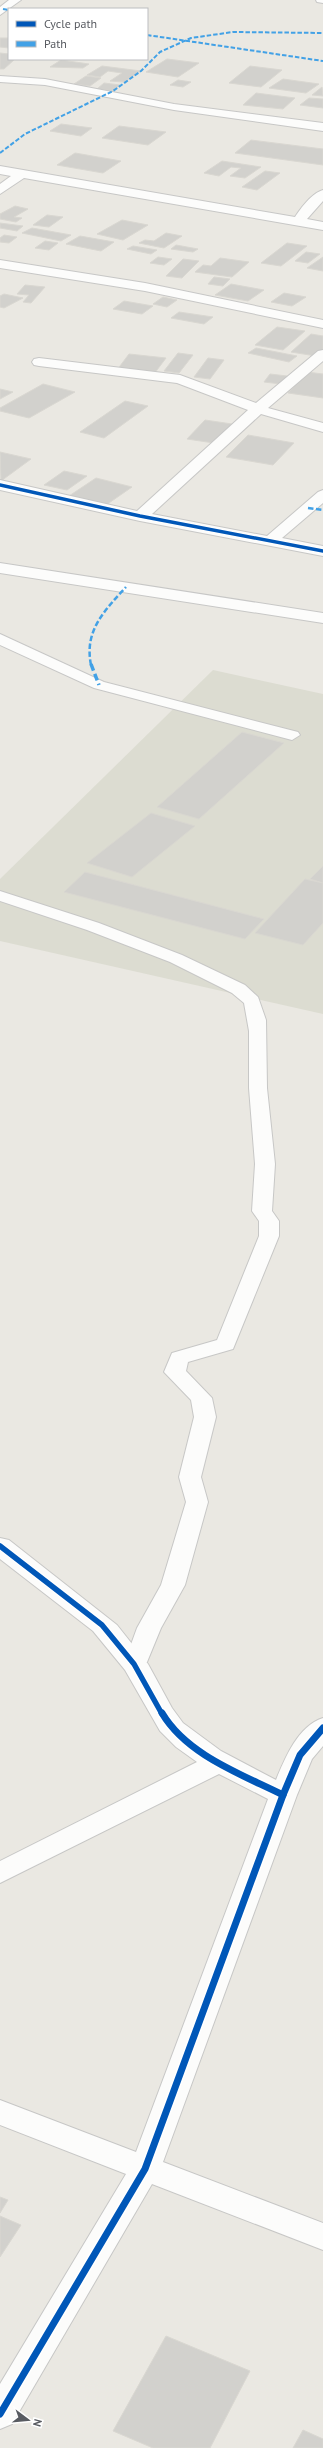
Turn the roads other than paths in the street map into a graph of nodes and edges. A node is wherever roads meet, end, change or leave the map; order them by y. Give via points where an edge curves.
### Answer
1 (16, 0) edge
2 (0, 12) edge
3 (0, 79) edge
4 (323, 127) edge
5 (0, 170) edge
6 (21, 174) junction
7 (0, 190) edge
8 (323, 194) edge
9 (299, 222) junction
10 (323, 225) edge
11 (0, 264) edge
12 (323, 324) edge
13 (323, 354) edge
14 (39, 362) dead end
15 (258, 408) junction
16 (323, 428) edge
17 (0, 485) edge
18 (323, 495) edge
19 (140, 516) junction
20 (270, 541) junction
21 (323, 551) edge
22 (0, 568) edge
23 (323, 618) edge
24 (0, 639) edge
25 (292, 735) dead end
26 (0, 896) edge
27 (0, 1546) edge
28 (130, 1658) junction
29 (323, 1728) edge
30 (220, 1762) junction
31 (283, 1795) junction
32 (0, 1873) edge
33 (0, 2112) edge
34 (145, 2169) junction
35 (323, 2237) edge
36 (0, 2414) edge

1 - 2 street
3 - 4 street via 60,84 174,107
5 - 6 street
6 - 7 street
6 - 9 street
8 - 9 street via 305,211
9 - 10 street
11 - 12 street via 145,287
13 - 15 street
14 - 15 street via 180,379
15 - 16 street
15 - 19 street
17 - 19 street
18 - 20 street
19 - 20 street
20 - 21 street
22 - 23 street
24 - 25 lane via 99,685
26 - 28 lane via 126,939 219,978 245,992 252,1002 257,1027 258,1088 267,1186 262,1211 269,1221 269,1236 231,1326 226,1344 179,1358 175,1372 201,1398 205,1417 190,1477 197,1502 173,1585 149,1628 139,1656
27 - 28 street via 102,1625
28 - 30 street via 173,1729 195,1748
29 - 31 street via 300,1755
30 - 31 street
30 - 32 street
31 - 34 street
33 - 34 street
34 - 35 street
34 - 36 street

